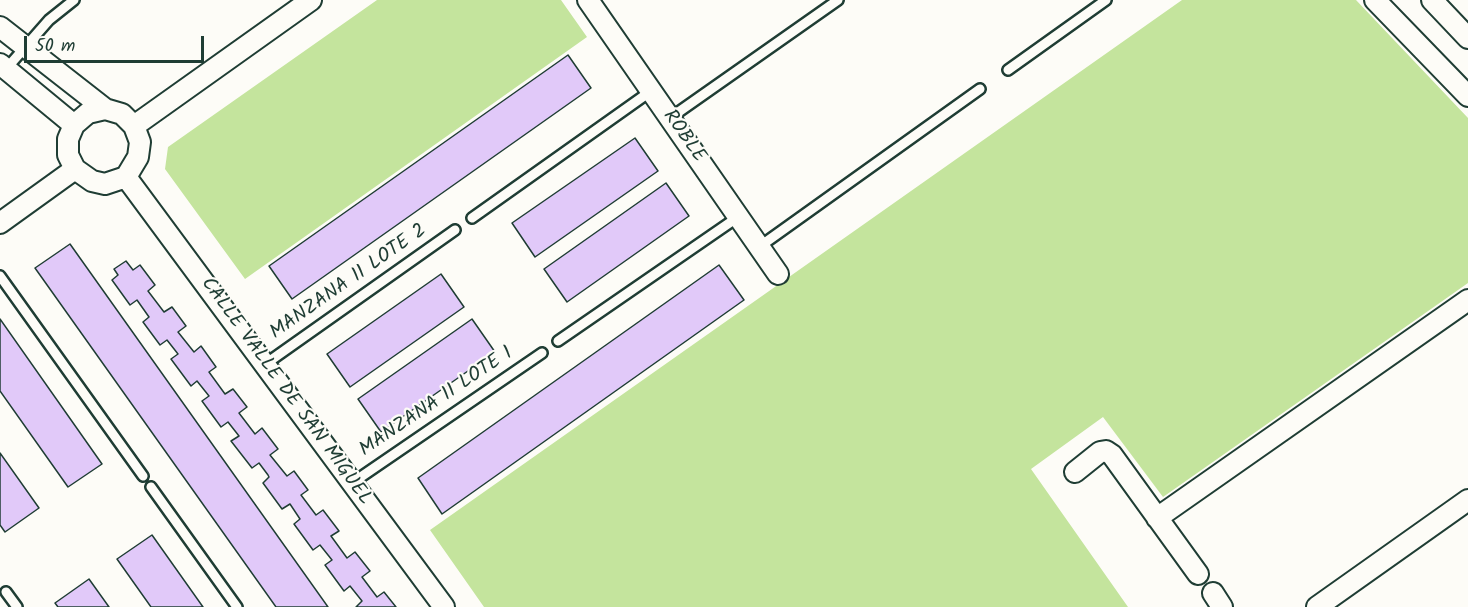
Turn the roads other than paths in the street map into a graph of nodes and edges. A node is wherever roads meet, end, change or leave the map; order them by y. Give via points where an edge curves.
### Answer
1 (74, 0) edge
2 (312, 0) edge
3 (588, 0) edge
4 (838, 0) edge
5 (1106, 0) edge
6 (1375, 0) edge
7 (1432, 0) edge
8 (0, 27) edge
9 (1468, 38) edge
10 (25, 45) junction
11 (3, 67) edge
12 (1008, 69) dead end
13 (980, 89) dead end
14 (651, 91) junction
15 (1468, 96) edge
16 (105, 109) junction
17 (670, 118) junction
18 (74, 125) junction
19 (134, 126) junction
20 (75, 169) junction
21 (126, 177) junction
22 (738, 217) junction
23 (472, 218) dead end
24 (0, 223) edge
25 (455, 230) dead end
26 (759, 247) junction
27 (778, 274) dead end
28 (0, 276) edge
29 (1468, 300) edge
30 (558, 341) dead end
31 (542, 353) dead end
32 (264, 364) junction
33 (1075, 472) dead end
34 (142, 476) dead end
35 (352, 483) junction
36 (151, 487) dead end
37 (1468, 500) edge
38 (1157, 518) junction
39 (1198, 574) dead end
40 (6, 592) dead end
41 (16, 607) edge
42 (237, 607) edge
43 (444, 607) edge
44 (1317, 607) edge

1 - 10 lane
2 - 19 street
3 - 14 street, ROBLE
4 - 17 lane
5 - 12 lane
6 - 15 street
7 - 9 street
8 - 10 street
10 - 11 lane
10 - 16 street
11 - 18 street
13 - 26 lane
14 - 17 street, ROBLE
14 - 23 lane
16 - 18 street via 88,113
16 - 19 street via 122,114
17 - 22 street, ROBLE
18 - 20 street via 68,139 68,155
19 - 21 street via 140,142 138,157
20 - 21 street via 92,181 105,184
20 - 24 street
21 - 32 street, CALLE VALLE DE SAN MIGUEL
22 - 26 street, ROBLE
22 - 30 lane
25 - 32 lane, MANZANA 11 LOTE 2
26 - 27 street, ROBLE
28 - 34 lane
29 - 38 street
31 - 35 lane, MANZANA 11 LOTE 1
32 - 35 street, CALLE VALLE DE SAN MIGUEL
33 - 38 street via 1106,451
35 - 43 street, CALLE VALLE DE SAN MIGUEL
36 - 42 lane
37 - 44 street
38 - 39 street
40 - 41 lane

